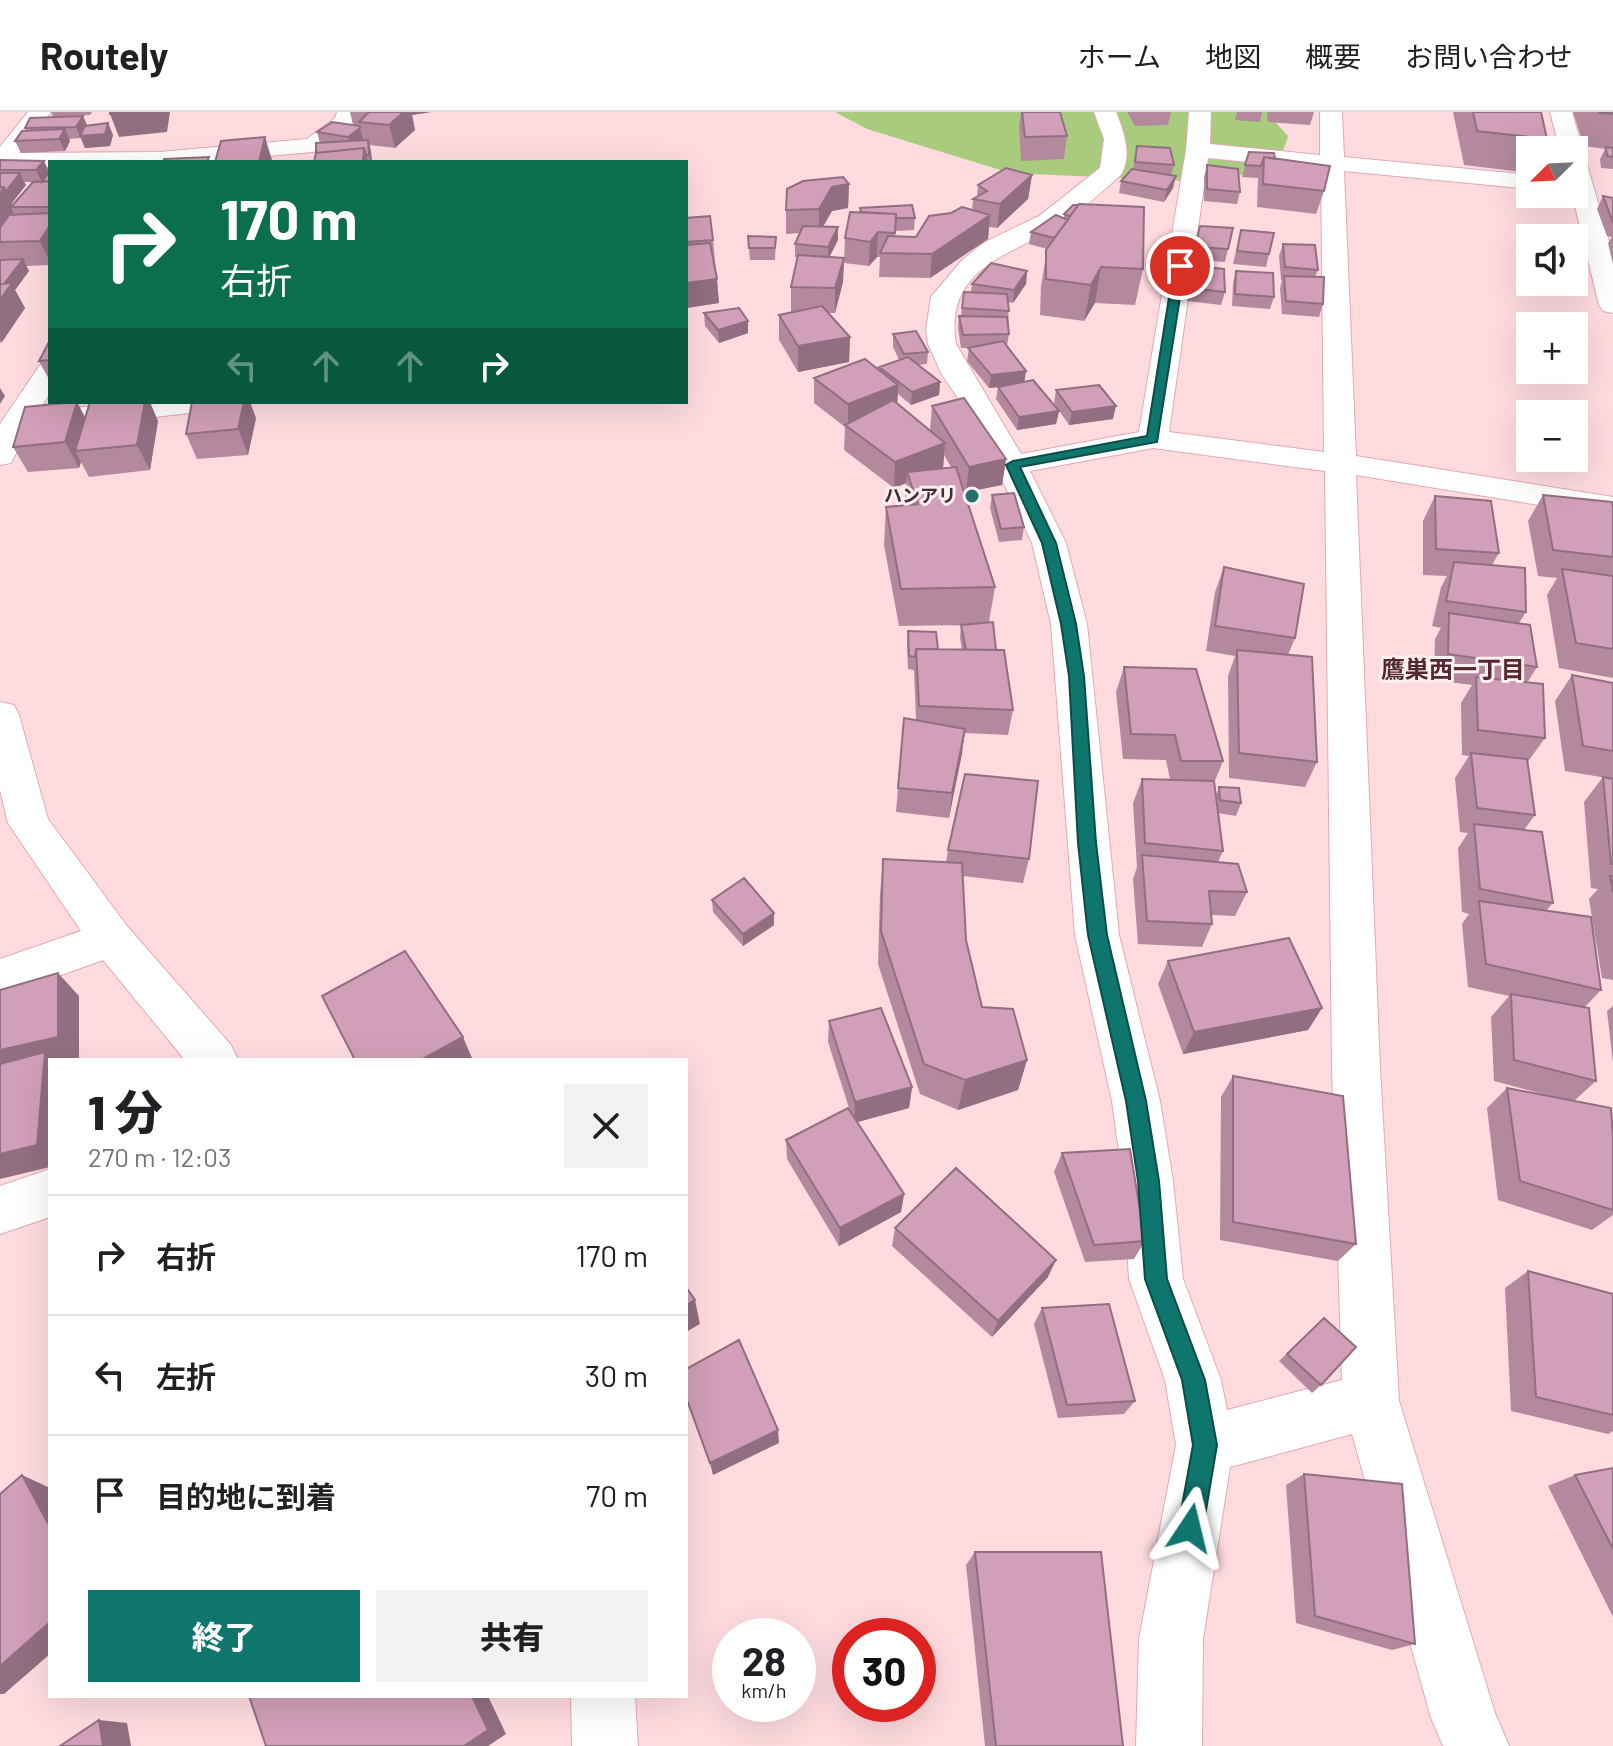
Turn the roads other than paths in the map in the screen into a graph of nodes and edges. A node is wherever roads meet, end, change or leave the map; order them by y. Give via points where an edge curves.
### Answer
1 (40, 112) edge
2 (348, 112) edge
3 (1105, 112) edge
4 (1200, 112) edge
5 (1331, 112) edge
6 (1561, 112) edge
7 (1568, 136) edge
8 (1198, 150) junction
9 (311, 153) edge
10 (177, 160) edge
11 (1, 161) edge
12 (48, 161) edge
13 (1331, 162) junction
14 (1516, 181) edge
15 (1588, 188) edge
16 (1613, 190) edge
17 (1585, 208) edge
18 (1611, 294) edge
19 (48, 374) edge
20 (189, 404) edge
21 (15, 424) junction
22 (1153, 439) junction
23 (0, 456) edge
24 (1338, 463) junction
25 (1013, 465) junction
26 (1613, 507) edge
27 (0, 715) edge
28 (15, 827) edge
29 (111, 939) junction
30 (0, 978) edge
31 (212, 1058) edge
32 (48, 1194) edge
33 (0, 1210) edge
34 (1371, 1401) junction
35 (1205, 1445) junction
36 (603, 1698) edge
37 (605, 1746) edge
38 (1169, 1746) edge
39 (1476, 1746) edge

1 - 11 street
2 - 9 street
3 - 25 street via 1115,139 1112,171 1048,221 994,247 963,275 942,306 942,344
4 - 8 street
5 - 13 street
6 - 7 street
8 - 13 street
8 - 22 street
9 - 10 street
11 - 12 street
13 - 14 street
13 - 24 street
15 - 16 street
17 - 18 street
19 - 21 street
20 - 21 street
21 - 23 street
22 - 24 street
22 - 25 street
24 - 26 street
24 - 34 street
25 - 35 street via 1049,543 1069,624 1097,935 1136,1101 1156,1279 1193,1380
27 - 28 street
28 - 29 street
29 - 30 street
29 - 31 street
32 - 33 street
34 - 35 street
34 - 39 street
35 - 38 street via 1171,1639
36 - 37 street

